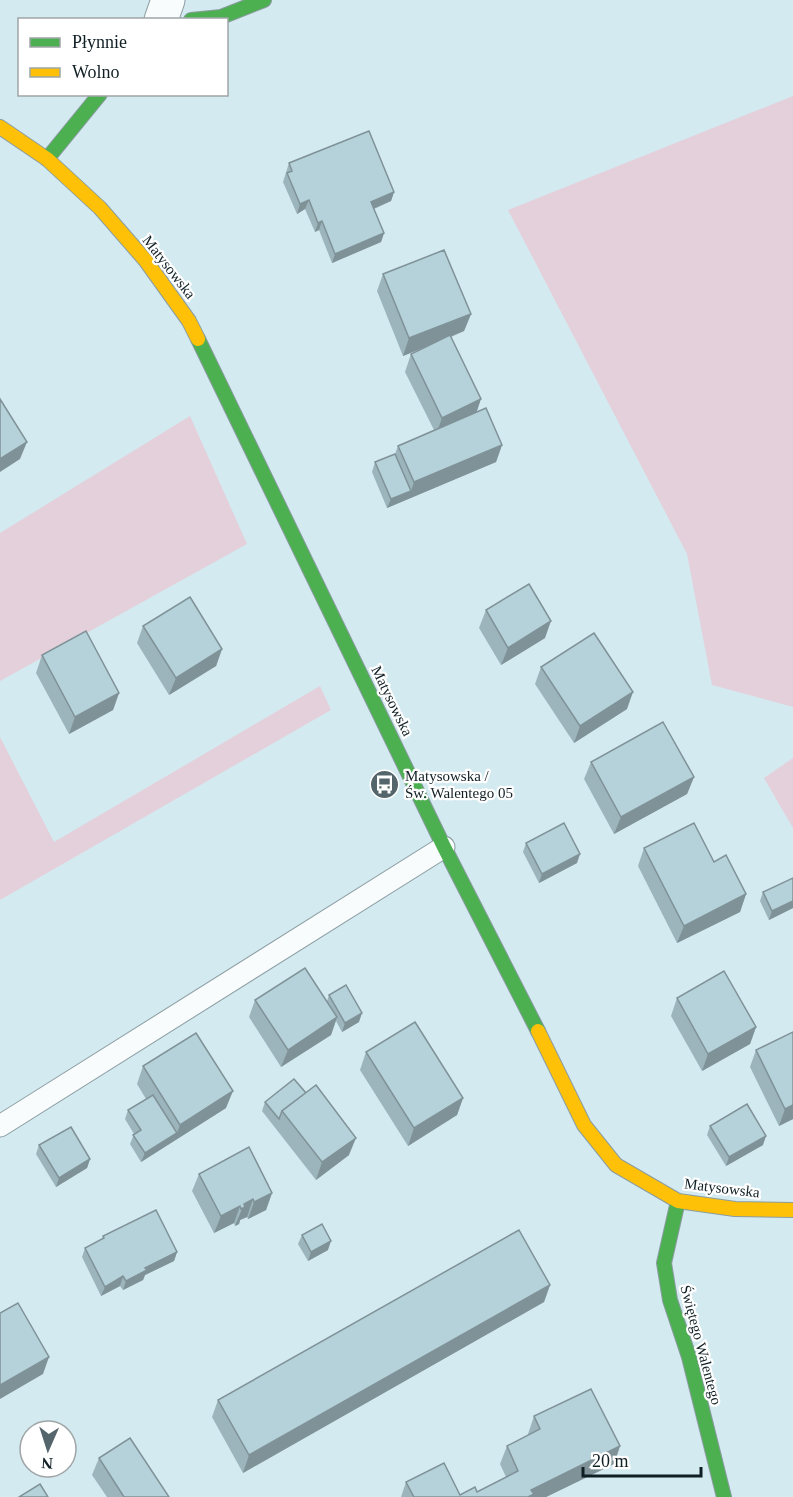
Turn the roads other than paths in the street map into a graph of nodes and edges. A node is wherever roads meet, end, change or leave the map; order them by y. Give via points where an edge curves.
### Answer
1 (168, 0) edge
2 (264, 0) edge
3 (162, 18) edge
4 (206, 18) edge
5 (98, 96) edge
6 (0, 127) edge
7 (47, 159) junction
8 (444, 847) junction
9 (0, 1126) edge
10 (678, 1201) junction
11 (793, 1210) edge
12 (724, 1497) edge

1 - 3 street
2 - 4 street
5 - 7 street
6 - 7 street, Matysowska
7 - 8 street, Matysowska via 100,208 146,261 189,321
8 - 9 lane
8 - 10 street, Matysowska via 584,1125 616,1165
10 - 11 street, Matysowska via 735,1209
10 - 12 street, Świętego Walentego via 664,1263 670,1300 689,1357

